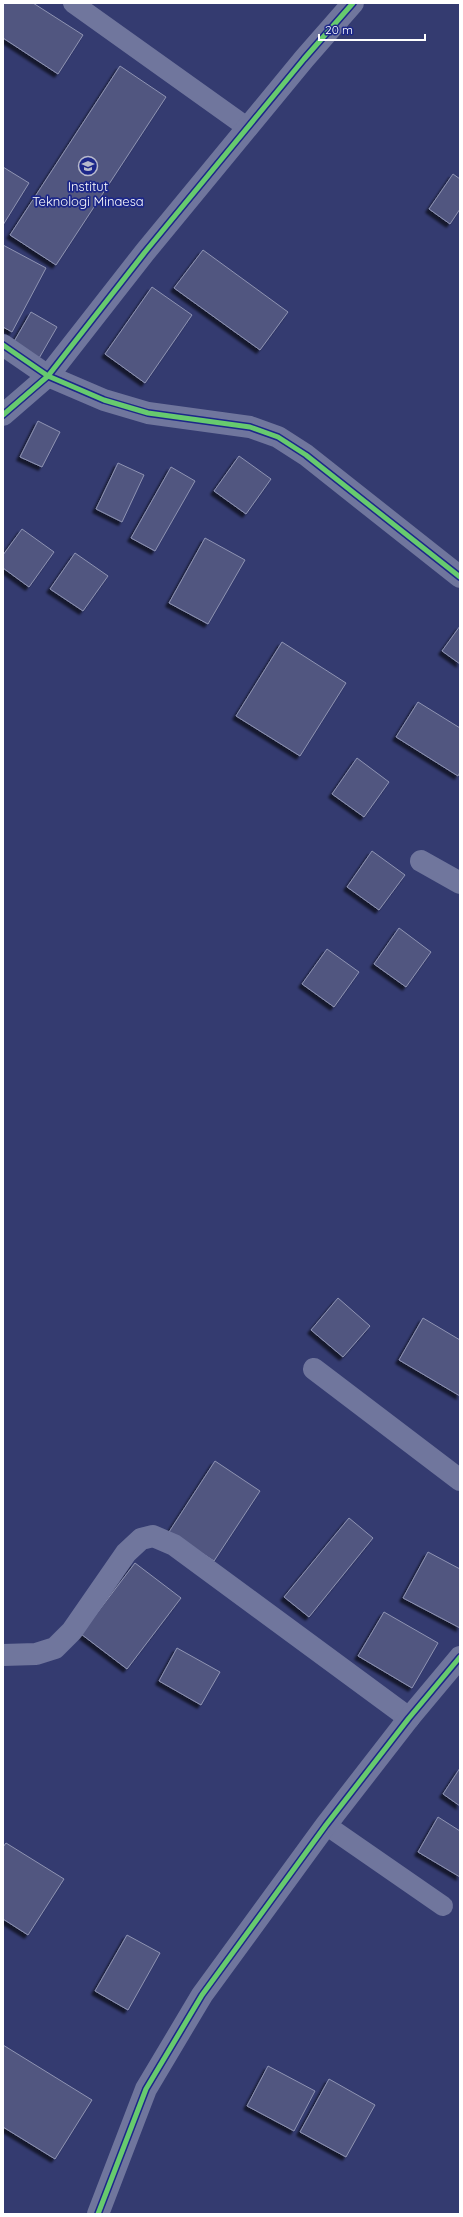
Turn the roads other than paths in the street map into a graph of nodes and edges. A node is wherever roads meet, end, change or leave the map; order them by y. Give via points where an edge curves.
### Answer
1 (73, 3) edge
2 (353, 3) edge
3 (248, 128) junction
4 (3, 345) edge
5 (48, 376) junction
6 (3, 415) edge
7 (460, 577) edge
8 (421, 861) dead end
9 (460, 883) edge
10 (314, 1369) dead end
11 (460, 1480) edge
12 (3, 1655) edge
13 (460, 1658) edge
14 (409, 1718) junction
15 (326, 1825) junction
16 (443, 1906) dead end
17 (98, 2214) edge

1 - 3 lane
2 - 3 street
3 - 5 street via 145,252
4 - 5 street
5 - 6 street
5 - 7 street via 104,400 148,413 250,427 278,437 306,455
8 - 9 street
10 - 11 street
12 - 14 street via 36,1654 56,1648 72,1631 126,1553 141,1540 154,1536 174,1545
13 - 14 street
14 - 15 street
15 - 16 lane
15 - 17 street via 202,1995 150,2082

